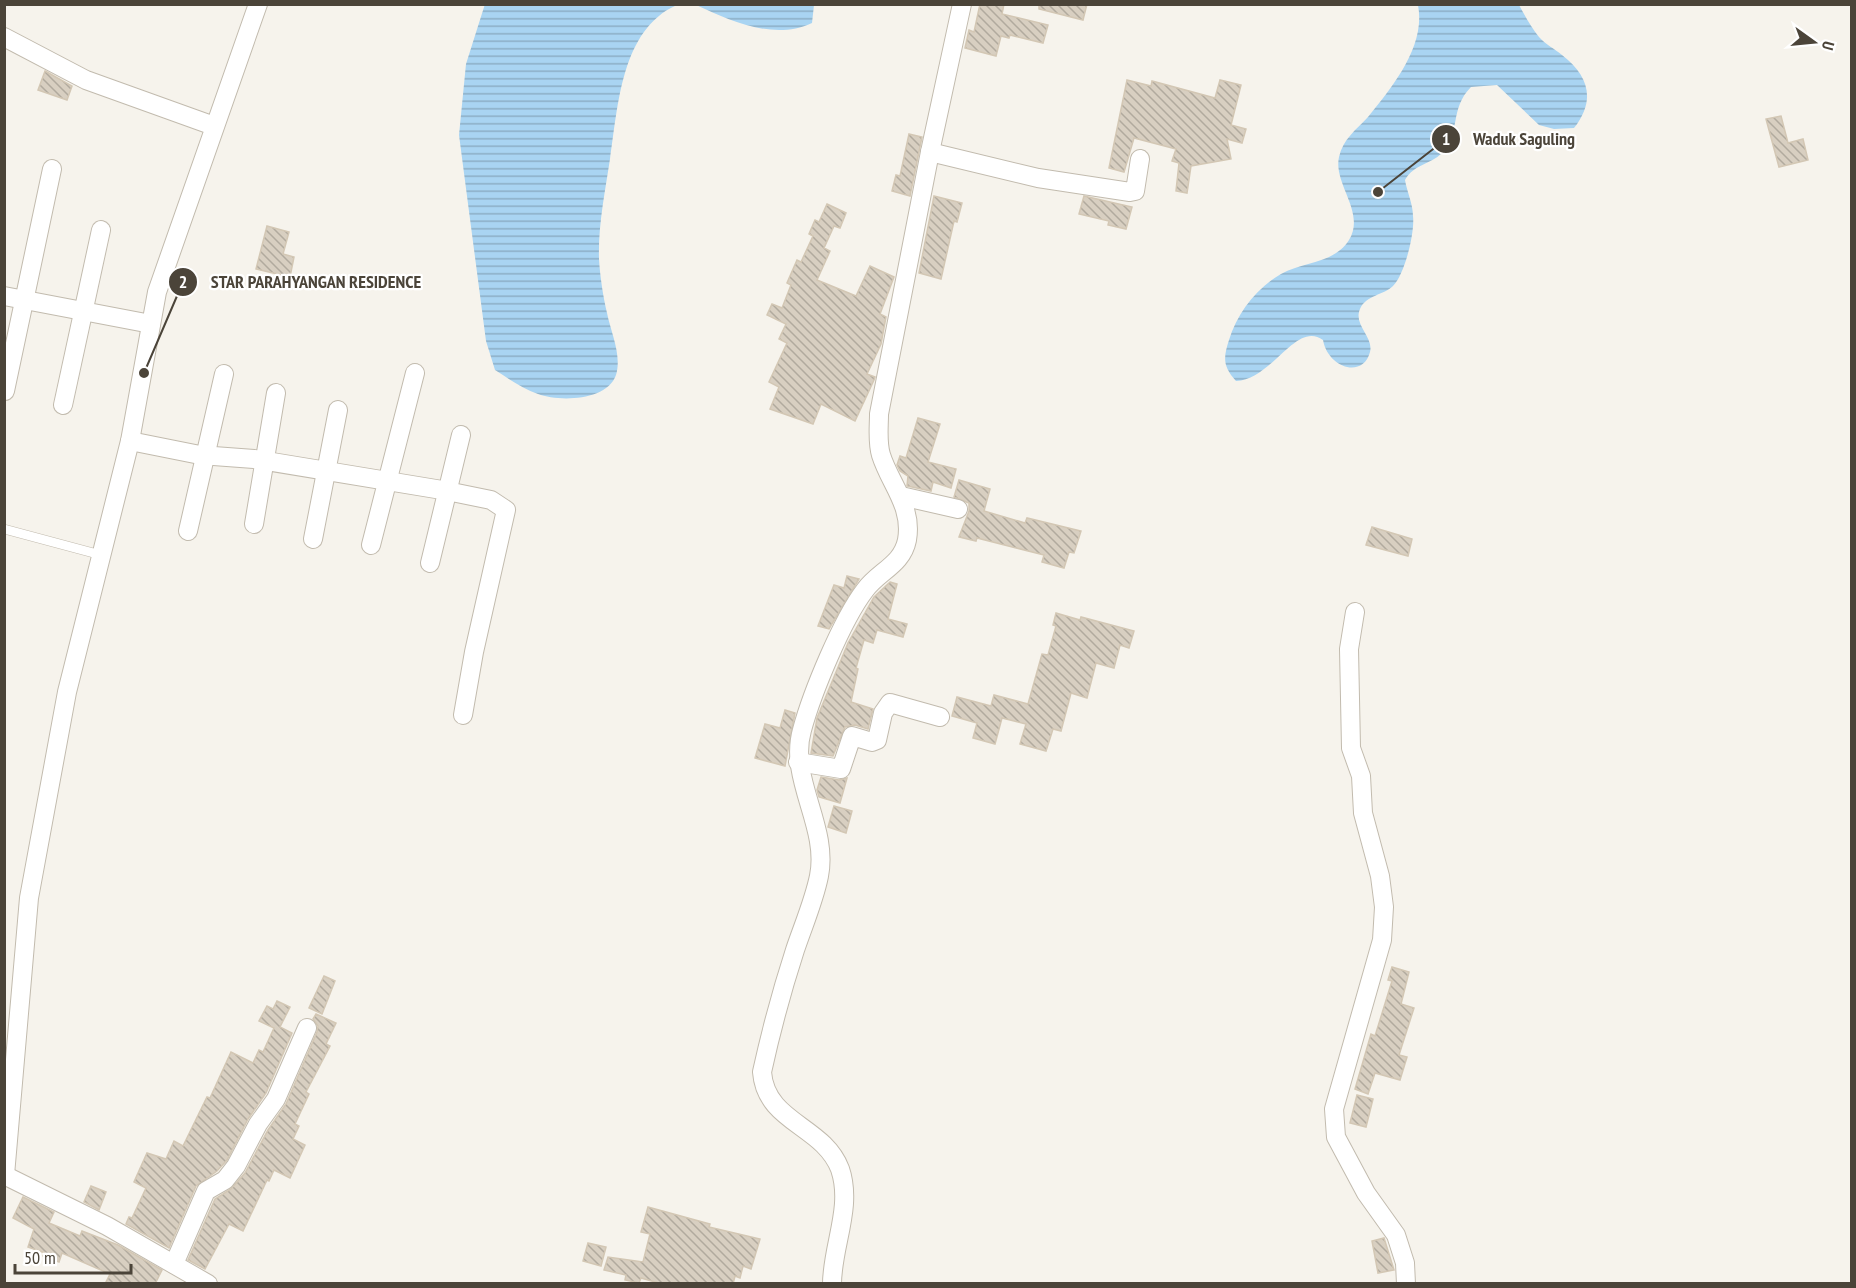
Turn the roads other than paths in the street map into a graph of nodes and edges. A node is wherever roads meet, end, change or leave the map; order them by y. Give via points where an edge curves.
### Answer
1 (258, 4) edge
2 (962, 4) edge
3 (4, 37) edge
4 (214, 126) junction
5 (930, 152) junction
6 (1140, 159) dead end
7 (52, 169) dead end
8 (101, 230) dead end
9 (4, 296) edge
10 (24, 300) junction
11 (84, 311) junction
12 (151, 324) junction
13 (415, 373) dead end
14 (224, 374) dead end
15 (5, 391) edge
16 (276, 393) dead end
17 (63, 405) dead end
18 (338, 410) dead end
19 (461, 435) dead end
20 (130, 441) junction
21 (206, 456) junction
22 (264, 461) junction
23 (325, 471) junction
24 (386, 481) junction
25 (448, 491) junction
26 (901, 496) junction
27 (958, 509) dead end
28 (254, 524) dead end
29 (4, 529) edge
30 (188, 531) dead end
31 (313, 538) dead end
32 (371, 544) dead end
33 (101, 555) junction
34 (430, 563) dead end
35 (1355, 612) dead end
36 (463, 715) dead end
37 (940, 717) dead end
38 (798, 762) junction
39 (307, 1028) dead end
40 (5, 1175) edge
41 (174, 1264) junction
42 (208, 1284) edge
43 (832, 1284) edge
44 (1406, 1284) edge

1 - 4 street
2 - 5 street
3 - 4 street via 86,80
4 - 12 street via 157,292
5 - 6 street via 1038,178 1130,192 1138,186
5 - 26 street via 879,414 881,454
7 - 10 street
8 - 11 street
9 - 10 street
10 - 11 street
10 - 15 street
11 - 12 street
11 - 17 street
12 - 20 street
13 - 24 street
14 - 21 street
16 - 22 street
18 - 23 street
19 - 25 street
20 - 21 street
20 - 33 street
21 - 22 street
21 - 30 street
22 - 23 street
22 - 28 street
23 - 24 street
23 - 31 street
24 - 25 street
24 - 32 street
25 - 34 street
25 - 36 street via 491,500 506,510
26 - 27 street
26 - 38 street via 907,525 903,552 864,591 842,630 801,731
29 - 33 lane
33 - 40 street via 67,692 30,898
35 - 44 street via 1349,649 1351,748 1361,776 1364,813 1384,907 1382,940 1334,1109 1336,1137 1366,1193 1396,1235 1405,1263
37 - 38 street via 890,704 886,706 877,740 852,736 841,769
38 - 43 street via 819,841 819,875 762,1072 763,1089 779,1110 823,1142 841,1171 842,1227 832,1263
39 - 41 street via 276,1099 236,1166 225,1180 206,1191
40 - 41 street
41 - 42 street

